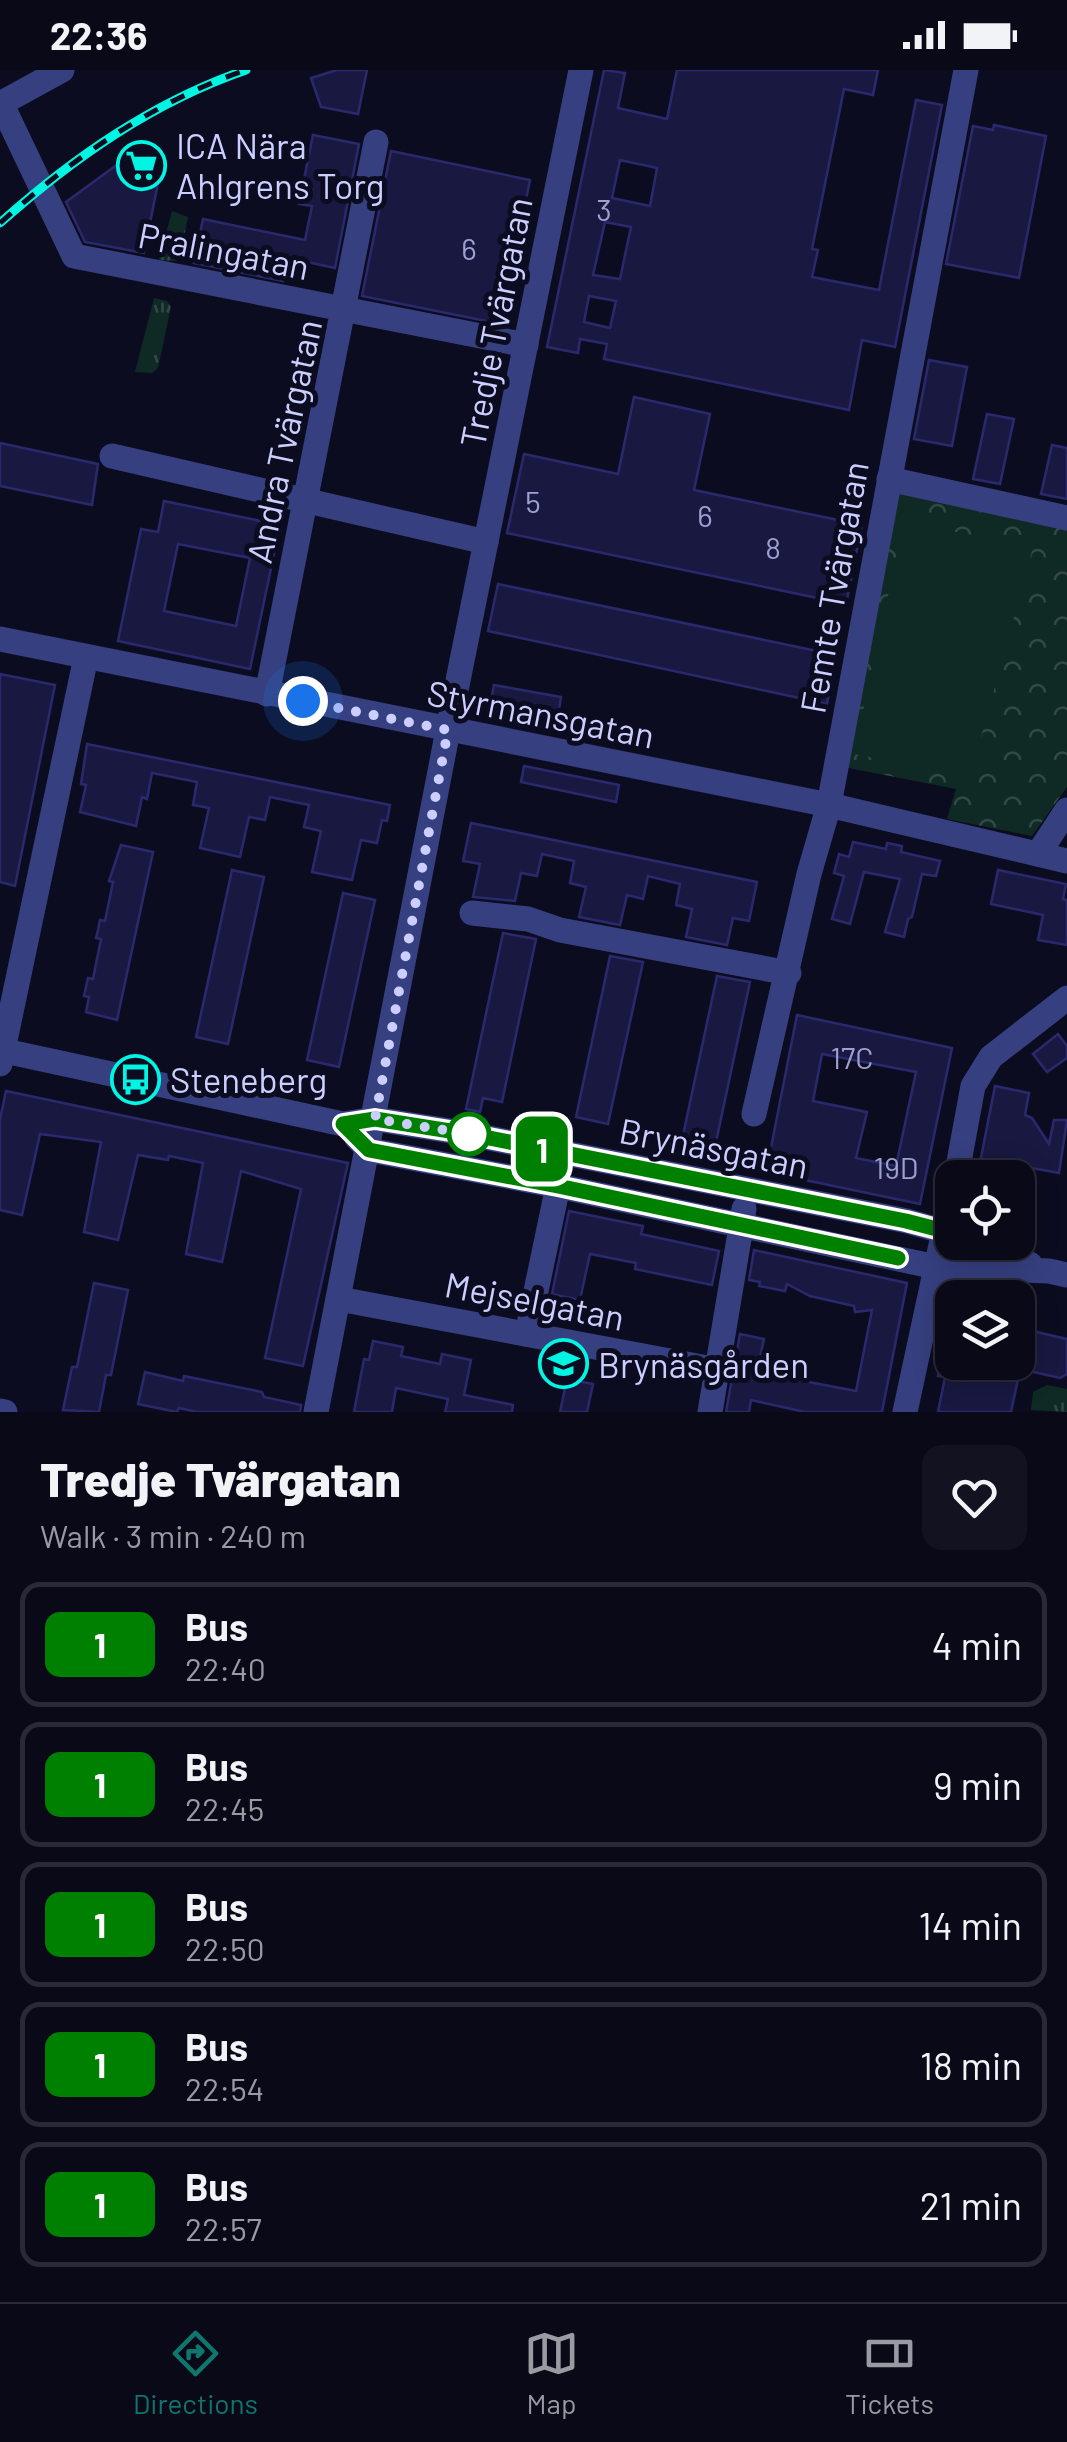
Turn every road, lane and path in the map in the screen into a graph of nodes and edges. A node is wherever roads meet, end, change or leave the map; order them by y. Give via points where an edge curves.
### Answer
1 (62, 70) edge
2 (581, 70) edge
3 (966, 70) edge
4 (1, 104) edge
5 (376, 142) dead end
6 (345, 309) junction
7 (526, 345) junction
8 (112, 456) dead end
9 (888, 479) junction
10 (306, 502) junction
11 (1067, 518) edge
12 (486, 542) junction
13 (0, 639) edge
14 (86, 657) junction
15 (267, 694) junction
16 (448, 730) junction
17 (829, 805) junction
18 (1067, 810) edge
19 (1038, 854) junction
20 (1067, 861) edge
21 (472, 913) dead end
22 (789, 972) junction
23 (1067, 998) edge
24 (1, 1055) edge
25 (754, 1114) dead end
26 (375, 1119) junction
27 (343, 1124) junction
28 (369, 1150) junction
29 (960, 1160) edge
30 (558, 1186) junction
31 (748, 1189) junction
32 (740, 1224) junction
33 (935, 1229) edge
34 (939, 1260) edge
35 (1024, 1260) edge
36 (936, 1268) junction
37 (1058, 1273) edge
38 (339, 1299) junction
39 (527, 1334) junction
40 (718, 1370) junction
41 (316, 1412) edge
42 (710, 1412) edge
43 (905, 1412) edge

1 - 4 street
2 - 7 street, Tredje Tvärgatan
3 - 9 street, Femte Tvärgatan
4 - 6 street, Pralingatan via 74,256
5 - 6 street, Andra Tvärgatan
6 - 7 street, Pralingatan
6 - 10 street, Andra Tvärgatan
7 - 12 street, Tredje Tvärgatan
8 - 10 street
9 - 11 street
9 - 17 street, Femte Tvärgatan
10 - 12 street
10 - 15 street, Andra Tvärgatan
12 - 16 street, Tredje Tvärgatan
13 - 14 street, Styrmansgatan
14 - 15 street, Styrmansgatan
14 - 24 street
15 - 16 street, Styrmansgatan
16 - 17 street, Styrmansgatan
16 - 26 street, Tredje Tvärgatan
17 - 19 street, Styrmansgatan
17 - 22 street, Femte Tvärgatan
18 - 19 street
19 - 20 street, Styrmansgatan
21 - 22 street
22 - 25 street, Femte Tvärgatan
23 - 29 street via 991,1057 974,1086
24 - 27 street, Brynäsgatan
26 - 27 street, Brynäsgatan
26 - 28 street, Tredje Tvärgatan
26 - 31 street, Brynäsgatan
27 - 28 street
28 - 30 street, Brynäsgatan
28 - 38 street, Tredje Tvärgatan
30 - 32 street, Brynäsgatan
30 - 39 street
31 - 32 street
31 - 33 street, Brynäsgatan
32 - 36 street, Brynäsgatan
32 - 40 street
34 - 36 street
35 - 37 street, Brynäsgatan
36 - 37 street, Brynäsgatan
36 - 43 street
38 - 39 street, Mejselgatan
38 - 41 street, Tredje Tvärgatan
39 - 40 street, Mejselgatan
40 - 42 street

